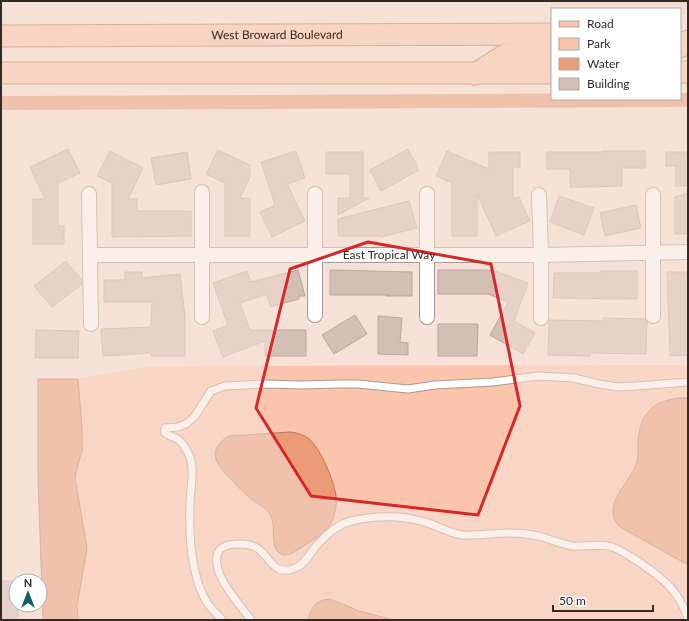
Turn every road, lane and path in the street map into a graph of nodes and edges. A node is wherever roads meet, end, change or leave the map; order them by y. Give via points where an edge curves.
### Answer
1 (551, 34) edge
2 (1, 36) edge
3 (551, 54) edge
4 (1, 73) edge
5 (551, 73) edge
6 (475, 74) junction
7 (202, 192) dead end
8 (89, 194) dead end
9 (315, 194) dead end
10 (426, 194) dead end
11 (539, 195) dead end
12 (653, 195) dead end
13 (688, 252) edge
14 (653, 253) junction
15 (90, 255) junction
16 (202, 255) junction
17 (315, 255) junction
18 (427, 255) junction
19 (541, 255) junction
20 (315, 315) dead end
21 (653, 316) dead end
22 (202, 317) dead end
23 (427, 317) dead end
24 (541, 318) dead end
25 (91, 324) dead end
26 (688, 382) edge
27 (688, 619) edge
28 (222, 620) edge
29 (251, 620) edge

1 - 2 main road, West Broward Boulevard
3 - 6 main road via 505,55
4 - 6 main road
5 - 6 main road
7 - 16 street
8 - 15 street
9 - 17 street
10 - 18 street
11 - 19 street
12 - 14 street
13 - 14 street, East Tropical Way
14 - 19 street, East Tropical Way
14 - 21 street
15 - 16 street, East Tropical Way
15 - 25 street
16 - 17 street, East Tropical Way
16 - 22 street
17 - 18 street, East Tropical Way
17 - 20 street
18 - 19 street, East Tropical Way
18 - 23 street
19 - 24 street
26 - 28 lane via 618,387 574,378 538,376 408,389 358,384 265,384 224,386 212,391 195,416 186,424 164,430 168,436 181,442 190,458 193,469 190,502 194,563 205,598
27 - 29 lane via 678,595 668,583 635,559 612,547 571,546 524,534 461,534 422,521 385,516 349,522 338,528 318,544 304,562 288,570 272,566 259,549 250,545 230,544 222,548 218,552 221,577

